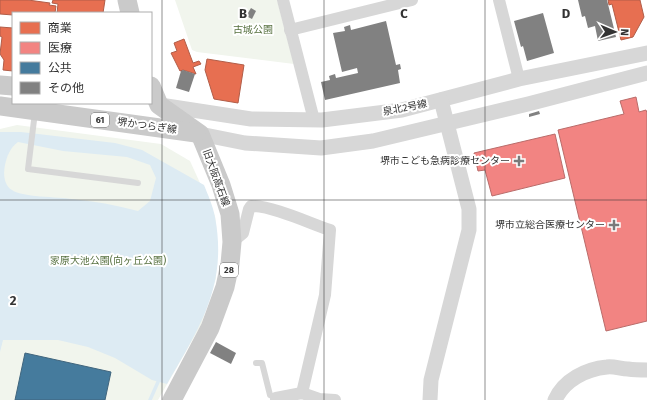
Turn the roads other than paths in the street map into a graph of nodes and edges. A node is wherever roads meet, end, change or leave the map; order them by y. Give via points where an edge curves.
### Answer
1 (283, 0) edge
2 (412, 0) edge
3 (499, 0) edge
4 (290, 30) junction
5 (647, 53) edge
6 (647, 73) edge
7 (520, 79) junction
8 (0, 85) edge
9 (12, 86) edge
10 (440, 100) junction
11 (151, 104) edge
12 (0, 106) edge
13 (34, 118) junction
14 (314, 120) junction
15 (446, 124) junction
16 (200, 134) junction
17 (138, 183) dead end
18 (232, 242) junction
19 (256, 363) dead end
20 (647, 370) edge
21 (302, 393) junction
22 (276, 399) edge
23 (172, 400) edge
24 (335, 400) edge
25 (430, 400) edge
26 (555, 400) edge

1 - 4 street
2 - 4 street
3 - 7 street
4 - 14 street
5 - 7 street, 泉北2号線
6 - 15 street
7 - 10 street, 泉北2号線
8 - 9 main road
10 - 14 street, 泉北2号線 via 402,110
10 - 15 street
11 - 14 street, 泉北2号線 via 251,119
11 - 16 main road
12 - 13 main road, 堺かつらぎ線 / 61
13 - 16 main road, 堺かつらぎ線 / 61
13 - 17 lane via 28,169
15 - 16 street via 373,141 321,148 245,143
15 - 25 street via 469,209 469,230 431,380
16 - 18 main road, 旧大阪高石線 / 28 via 230,214
18 - 21 street via 243,233 251,206 272,210 330,230 325,296
18 - 23 main road, 旧大阪高石線 / 28 via 225,287 210,328
19 - 22 lane via 262,363 270,395
20 - 26 street via 609,366 590,370 572,379 558,393
21 - 22 street
21 - 24 street via 319,399

